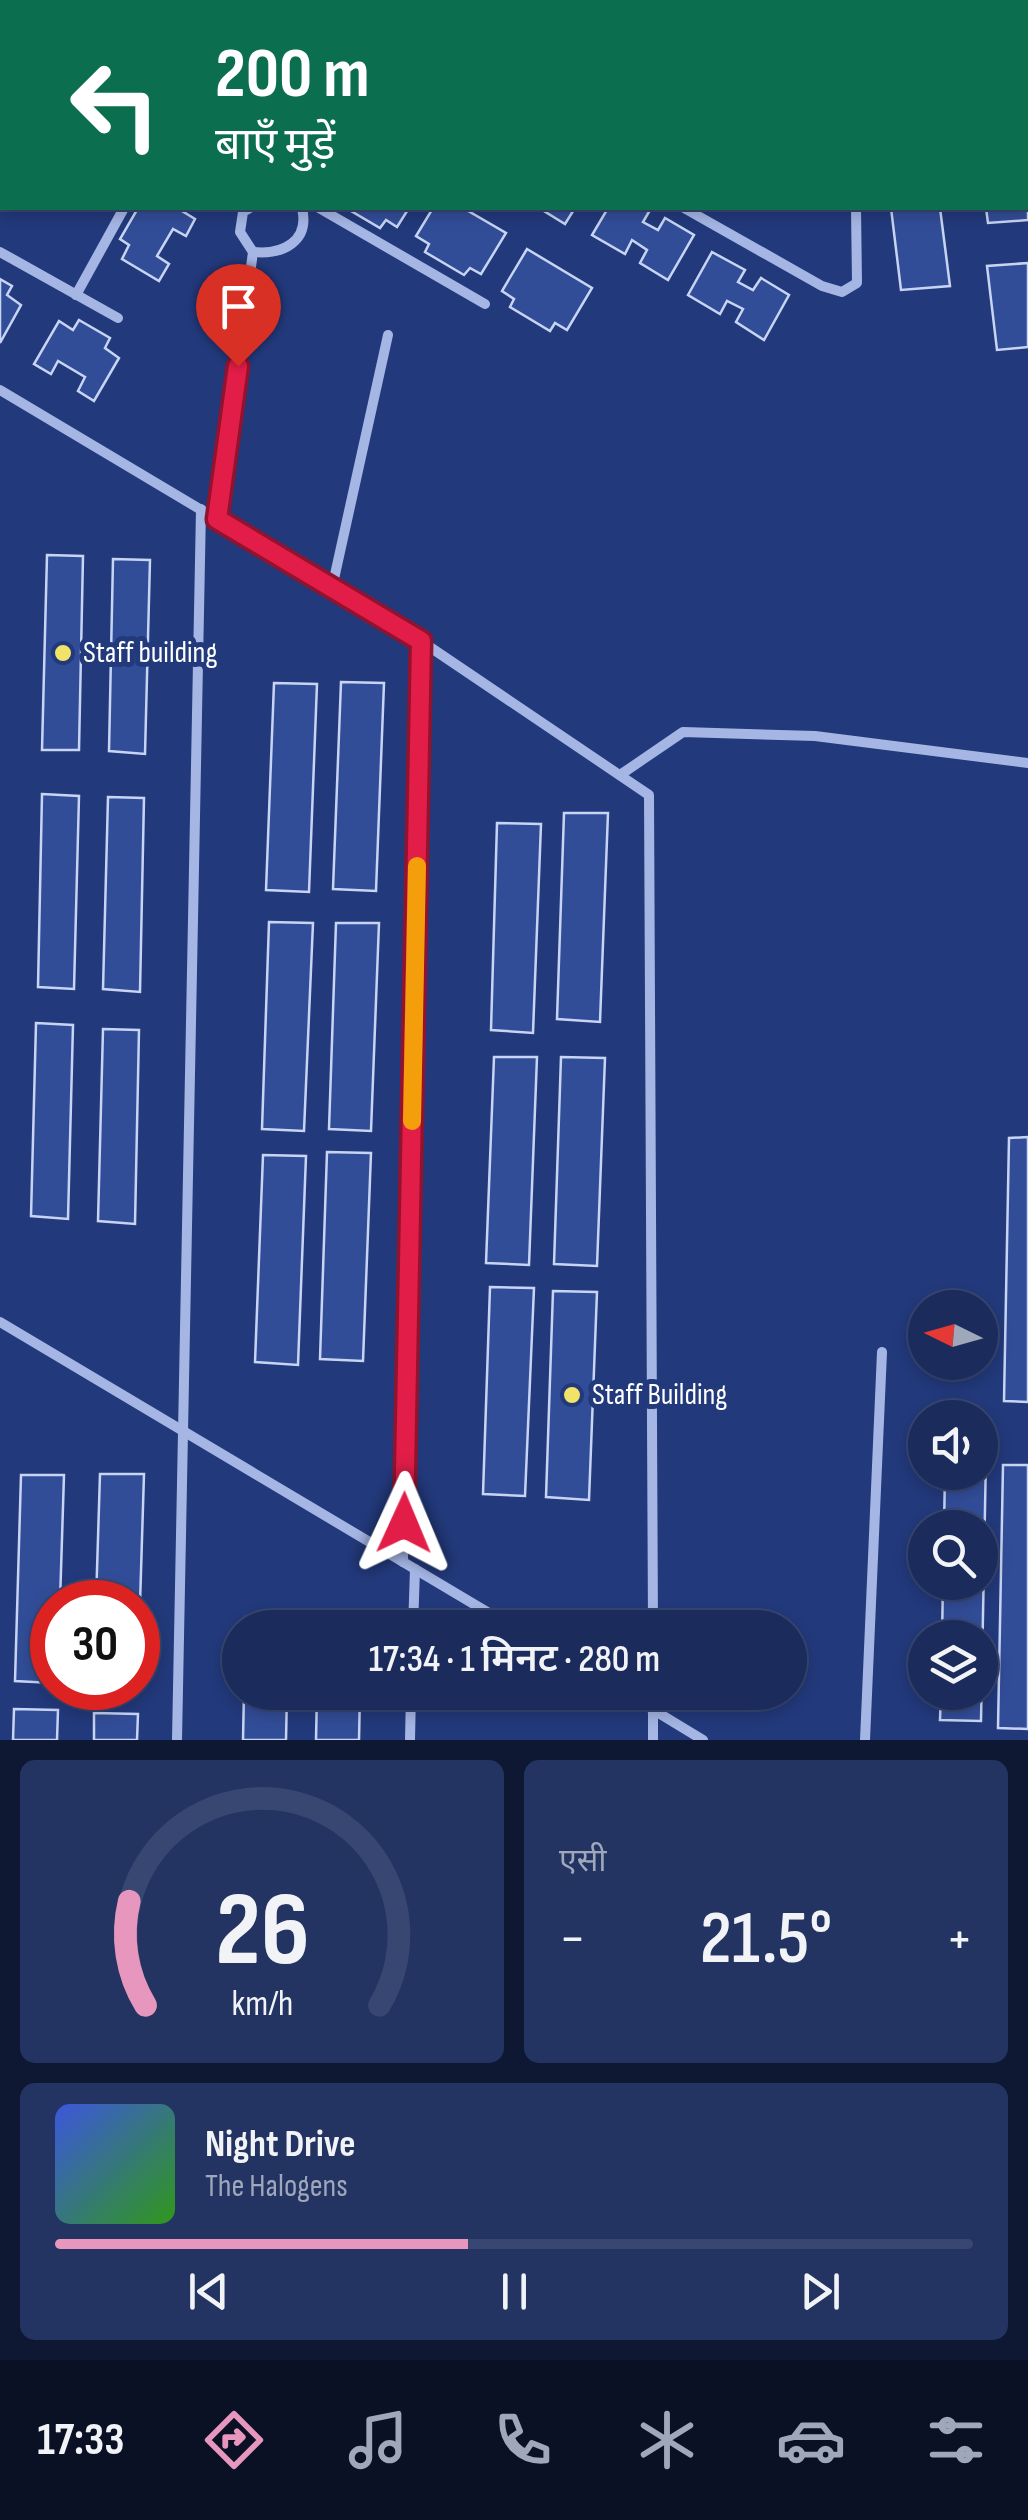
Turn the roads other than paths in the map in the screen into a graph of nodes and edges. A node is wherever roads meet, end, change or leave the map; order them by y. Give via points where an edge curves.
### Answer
1 (123, 210) edge
2 (246, 210) edge
3 (302, 210) edge
4 (322, 210) edge
5 (688, 210) edge
6 (856, 210) edge
7 (0, 252) edge
8 (253, 252) junction
9 (76, 294) junction
10 (484, 304) dead end
11 (118, 318) dead end
12 (388, 335) dead end
13 (0, 390) edge
14 (200, 509) junction
15 (217, 519) junction
16 (332, 588) junction
17 (421, 641) junction
18 (1028, 762) edge
19 (620, 775) junction
20 (0, 1322) edge
21 (882, 1352) dead end
22 (182, 1431) junction
23 (403, 1562) junction
24 (415, 1568) junction
25 (414, 1610) edge
26 (484, 1610) edge
27 (653, 1610) edge
28 (411, 1710) edge
29 (654, 1710) joint
30 (177, 1740) edge
31 (410, 1740) edge
32 (653, 1740) edge
33 (704, 1740) edge
34 (865, 1740) edge

1 - 9 street
2 - 8 street via 240,232
3 - 8 street via 300,236 290,248
4 - 10 street
5 - 6 street via 842,292 857,283
7 - 9 street
8 - 15 street
9 - 11 street
12 - 16 street
13 - 14 street
14 - 15 street
14 - 22 street
15 - 16 street
16 - 17 street
17 - 19 street
17 - 23 street
18 - 19 street via 815,736 683,732
19 - 27 street via 649,795
20 - 22 street
21 - 34 street
22 - 23 street
22 - 30 street
23 - 24 street
24 - 25 street
24 - 26 street
28 - 31 street
29 - 32 street
29 - 33 street

